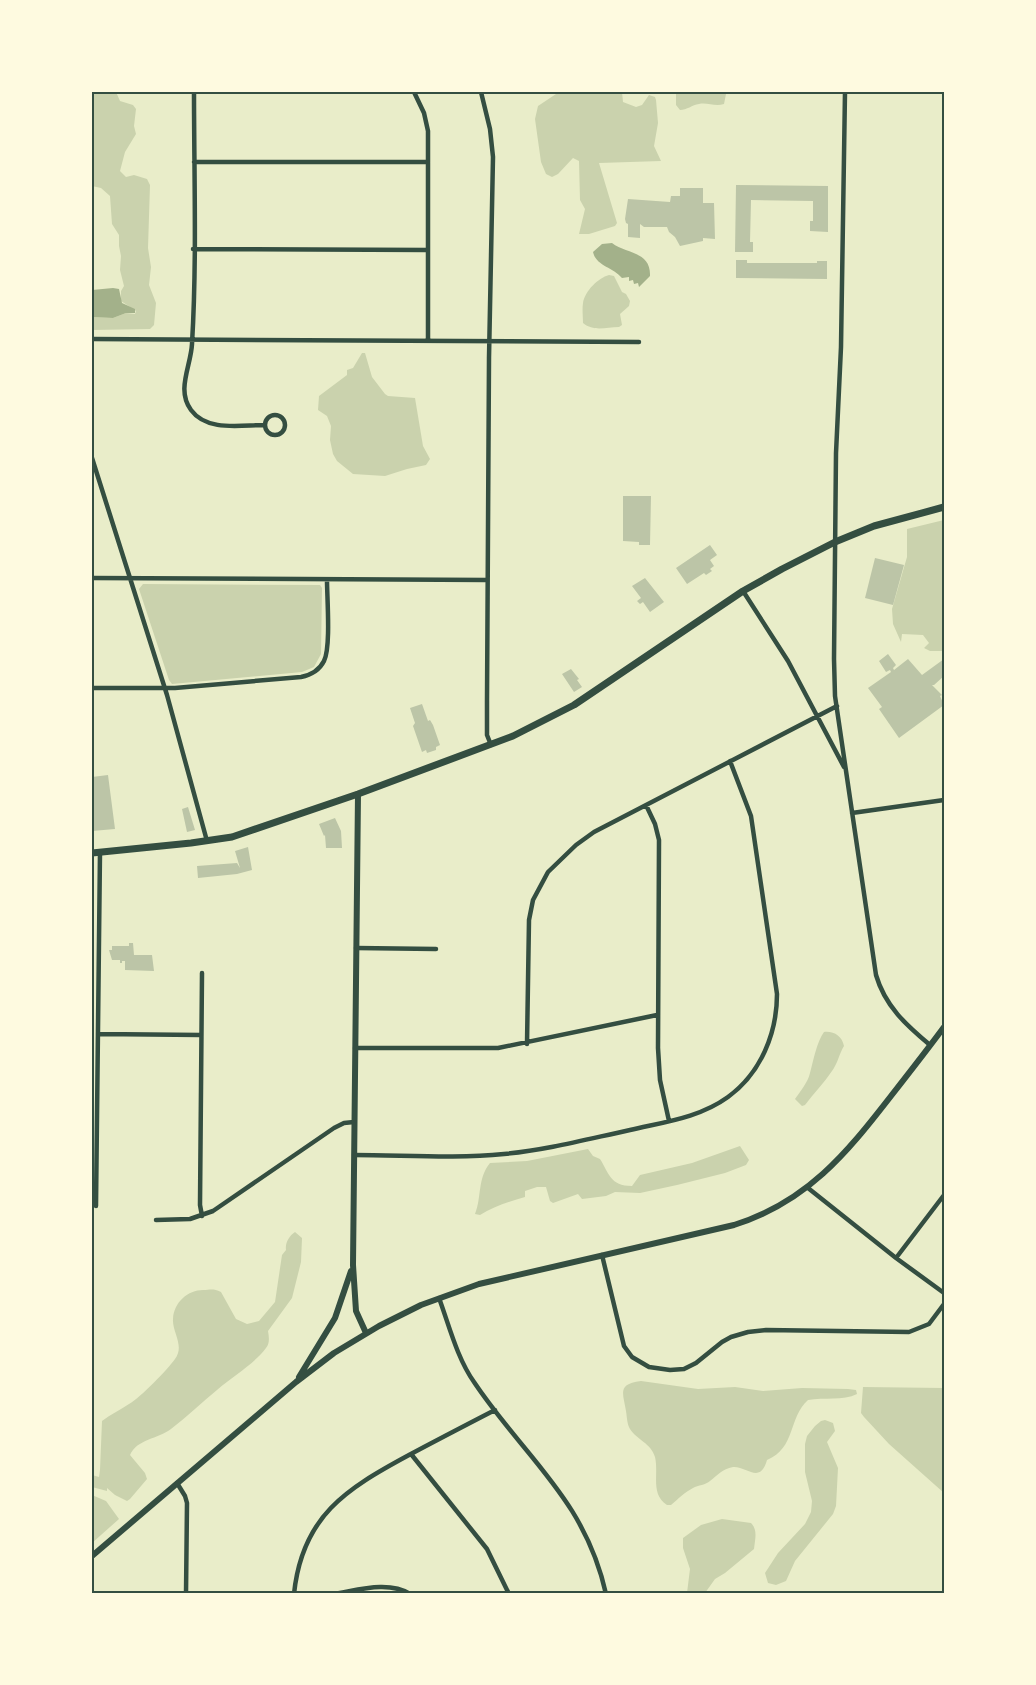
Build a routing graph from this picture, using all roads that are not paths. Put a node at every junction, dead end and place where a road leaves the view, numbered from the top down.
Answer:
1 (194, 92) edge
2 (414, 92) edge
3 (481, 92) edge
4 (845, 92) edge
5 (194, 162) junction
6 (428, 162) junction
7 (193, 249) junction
8 (428, 250) junction
9 (92, 339) edge
10 (192, 340) junction
11 (428, 340) junction
12 (490, 342) junction
13 (639, 342) dead end
14 (264, 425) junction
15 (92, 458) edge
16 (945, 507) edge
17 (835, 542) junction
18 (92, 578) edge
19 (130, 579) junction
20 (327, 580) junction
21 (487, 580) junction
22 (743, 591) junction
23 (92, 688) edge
24 (165, 689) junction
25 (837, 706) junction
26 (816, 716) junction
27 (491, 745) junction
28 (730, 761) junction
29 (846, 769) junction
30 (358, 794) junction
31 (945, 800) edge
32 (646, 805) junction
33 (852, 813) junction
34 (207, 841) junction
35 (96, 853) edge
36 (356, 948) junction
37 (436, 949) dead end
38 (202, 974) dead end
39 (657, 1015) junction
40 (945, 1027) edge
41 (98, 1034) junction
42 (201, 1035) junction
43 (527, 1044) junction
44 (930, 1046) junction
45 (355, 1048) junction
46 (669, 1121) junction
47 (354, 1122) junction
48 (354, 1155) junction
49 (808, 1188) junction
50 (945, 1195) edge
51 (96, 1206) dead end
52 (202, 1215) junction
53 (156, 1220) dead end
54 (602, 1255) junction
55 (896, 1258) junction
56 (353, 1265) junction
57 (945, 1293) edge
58 (438, 1298) junction
59 (945, 1304) edge
60 (366, 1334) junction
61 (296, 1382) junction
62 (495, 1410) junction
63 (411, 1454) junction
64 (177, 1482) junction
65 (92, 1556) edge
66 (186, 1593) edge
67 (294, 1593) edge
68 (332, 1593) edge
69 (410, 1593) edge
70 (509, 1593) edge
71 (606, 1593) edge

1 - 5 street
2 - 6 street
3 - 12 street
4 - 17 street
5 - 6 street
5 - 7 street
6 - 8 street
7 - 8 street
7 - 10 street
8 - 11 street
9 - 10 street
10 - 11 street
10 - 14 street
11 - 12 street
12 - 13 street
12 - 21 street
14 - 14 street
15 - 19 street
16 - 17 main road
17 - 22 main road
17 - 25 street
18 - 19 street
19 - 20 street
19 - 24 street
20 - 21 street
20 - 24 street
21 - 27 street
22 - 26 street
22 - 27 main road
23 - 24 street
24 - 34 street
25 - 26 street
25 - 29 street
26 - 28 street
26 - 29 street
27 - 30 main road
28 - 32 street
28 - 46 street
29 - 33 street
30 - 34 main road
30 - 36 street
31 - 33 street
32 - 39 street
32 - 43 street
33 - 44 street
34 - 35 main road
35 - 41 street
36 - 37 street
36 - 45 street
38 - 42 street
39 - 43 street
39 - 46 street
40 - 44 street
41 - 42 street
41 - 51 street
42 - 52 street
43 - 45 street
44 - 49 street
45 - 47 street
46 - 48 street
47 - 48 street
47 - 52 street
48 - 56 street
49 - 54 street
49 - 55 street
50 - 55 street
52 - 53 street
54 - 58 street
54 - 59 street
55 - 57 street
56 - 60 street
56 - 61 street
58 - 60 street
58 - 62 street
60 - 61 street
61 - 64 street
62 - 63 street
62 - 71 street
63 - 67 street
63 - 70 street
64 - 65 street
64 - 66 street
68 - 69 street

